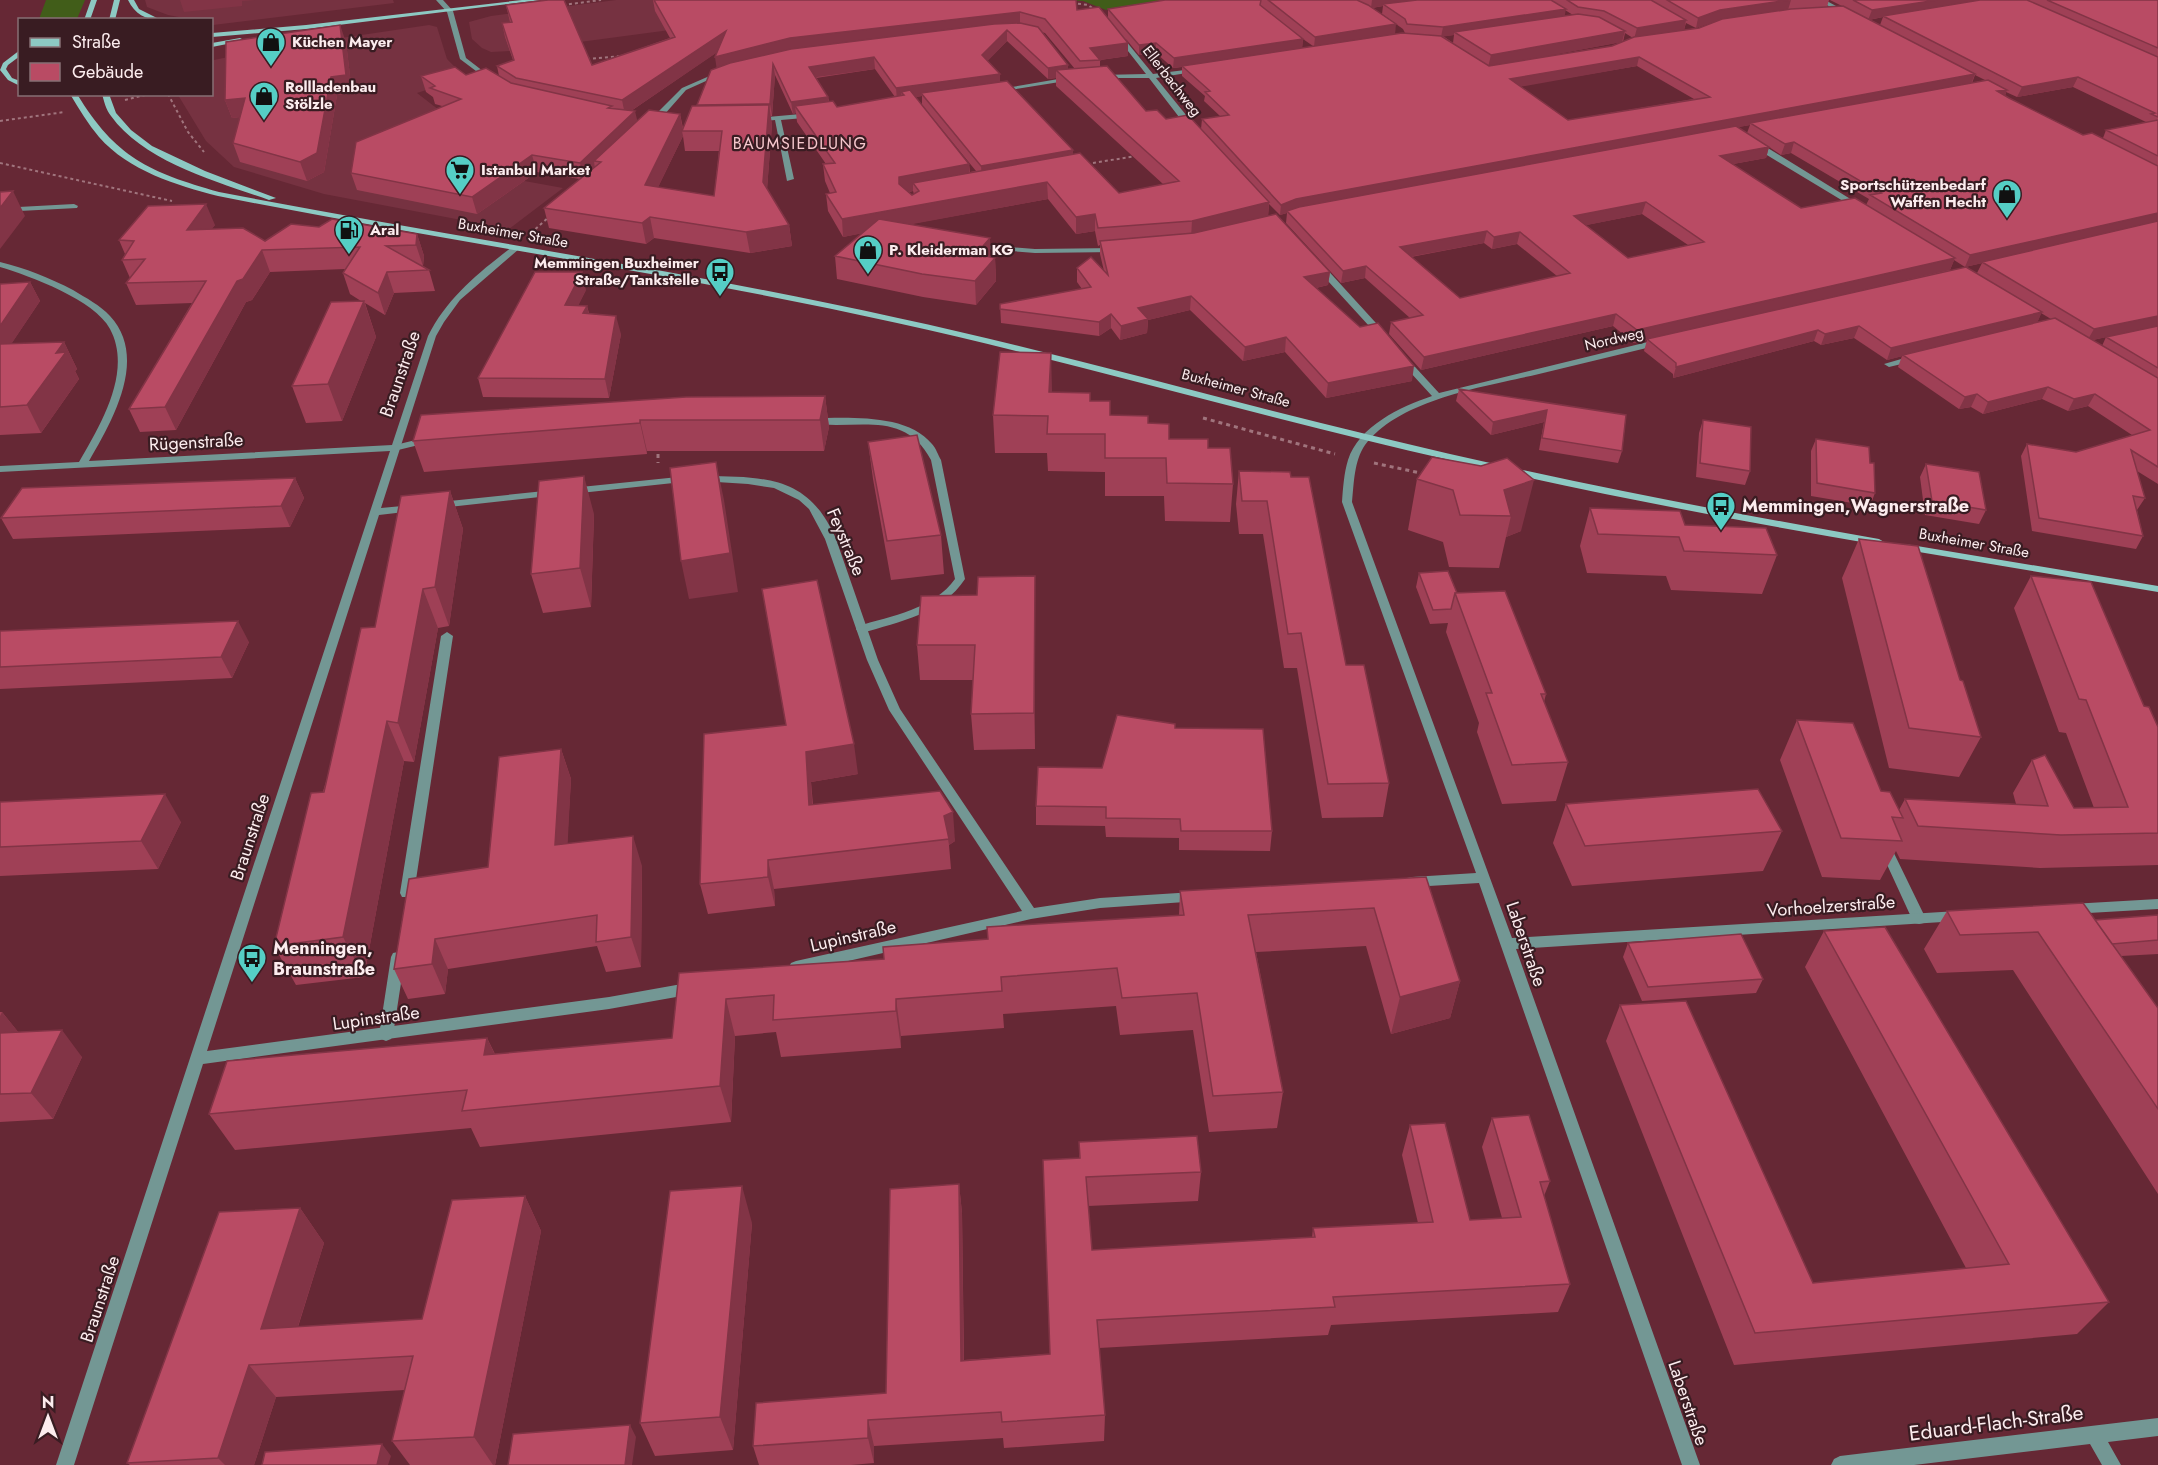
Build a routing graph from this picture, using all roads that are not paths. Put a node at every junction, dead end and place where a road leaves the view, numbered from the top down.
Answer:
1 (94, 0) edge
2 (117, 0) edge
3 (131, 0) edge
4 (440, 0) edge
5 (538, 0) edge
6 (1820, 0) edge
7 (450, 11) junction
8 (1842, 11) junction
9 (1830, 12) edge
10 (1850, 15) edge
11 (88, 18) edge
12 (112, 18) edge
13 (154, 18) edge
14 (1104, 19) edge
15 (306, 27) junction
16 (213, 29) edge
17 (213, 35) edge
18 (213, 45) edge
19 (18, 53) edge
20 (3, 64) edge
21 (1210, 68) edge
22 (729, 70) edge
23 (1071, 71) edge
24 (2, 75) edge
25 (1152, 76) junction
26 (1088, 78) edge
27 (18, 83) edge
28 (498, 84) edge
29 (984, 92) edge
30 (74, 96) edge
31 (106, 96) edge
32 (824, 114) edge
33 (778, 120) junction
34 (642, 121) edge
35 (745, 121) edge
36 (657, 122) junction
37 (644, 130) edge
38 (1744, 137) edge
39 (1202, 138) edge
40 (790, 179) dead end
41 (74, 206) dead end
42 (0, 210) edge
43 (308, 210) junction
44 (1872, 214) edge
45 (967, 245) edge
46 (515, 249) junction
47 (1127, 250) edge
48 (1316, 263) edge
49 (0, 264) edge
50 (1666, 340) edge
51 (1388, 342) edge
52 (1395, 350) edge
53 (1924, 356) edge
54 (1889, 364) dead end
55 (1438, 397) junction
56 (805, 421) edge
57 (1366, 437) junction
58 (442, 440) edge
59 (394, 448) junction
60 (83, 464) junction
61 (0, 469) edge
62 (376, 512) junction
63 (2158, 589) edge
64 (862, 628) junction
65 (447, 636) dead end
66 (1879, 835) edge
67 (1484, 878) junction
68 (1400, 883) edge
69 (1213, 896) edge
70 (2158, 904) edge
71 (405, 906) edge
72 (2062, 910) edge
73 (1031, 914) junction
74 (1966, 916) edge
75 (1919, 919) junction
76 (400, 941) edge
77 (1507, 944) junction
78 (778, 972) edge
79 (710, 985) edge
80 (386, 1035) junction
81 (196, 1059) junction
82 (2158, 1427) edge
83 (2094, 1434) junction
84 (65, 1465) edge
85 (1691, 1465) edge
86 (1840, 1465) edge
87 (2112, 1465) edge

1 - 11 main road
2 - 12 main road
3 - 13 main road
4 - 7 street
5 - 7 main road
6 - 8 street
7 - 15 main road
7 - 28 street
8 - 9 street
8 - 10 street
14 - 25 street, Ellerbachweg
15 - 16 main road
15 - 17 main road
15 - 18 main road
19 - 20 main road
20 - 24 main road
21 - 25 street
22 - 36 street
23 - 29 street
24 - 27 main road
25 - 26 street
25 - 39 street, Ellerbachweg
30 - 43 main road, Buxheimer Straße
31 - 43 main road, Buxheimer Straße
32 - 33 street
33 - 35 street
33 - 40 street
34 - 36 street
36 - 37 street
38 - 44 street
41 - 42 street
43 - 46 main road, Buxheimer Straße
45 - 47 street
46 - 57 main road, Buxheimer Straße
46 - 59 street, Braunstraße
48 - 51 street
49 - 60 street
50 - 55 street, Nordweg
52 - 55 street
53 - 54 street
55 - 57 street, Nordweg
56 - 64 street
57 - 63 main road, Buxheimer Straße
57 - 67 street, Laberstraße
58 - 59 street, Rügenstraße
59 - 60 street, Rügenstraße
59 - 62 street, Braunstraße
60 - 61 street, Rügenstraße
62 - 64 street, Feystraße
62 - 81 street, Braunstraße
64 - 73 street, Feystraße
65 - 71 street
66 - 75 street
67 - 68 street
67 - 77 street, Laberstraße
69 - 73 street, Lupinstraße
70 - 72 street
73 - 78 street, Lupinstraße
74 - 75 street, Vorhoelzerstraße
75 - 77 street, Vorhoelzerstraße
76 - 80 street
77 - 85 street, Laberstraße
79 - 80 street, Lupinstraße
80 - 81 street, Lupinstraße
81 - 84 street, Braunstraße
82 - 83 street, Eduard-Flach-Straße
83 - 86 street, Eduard-Flach-Straße
83 - 87 street

